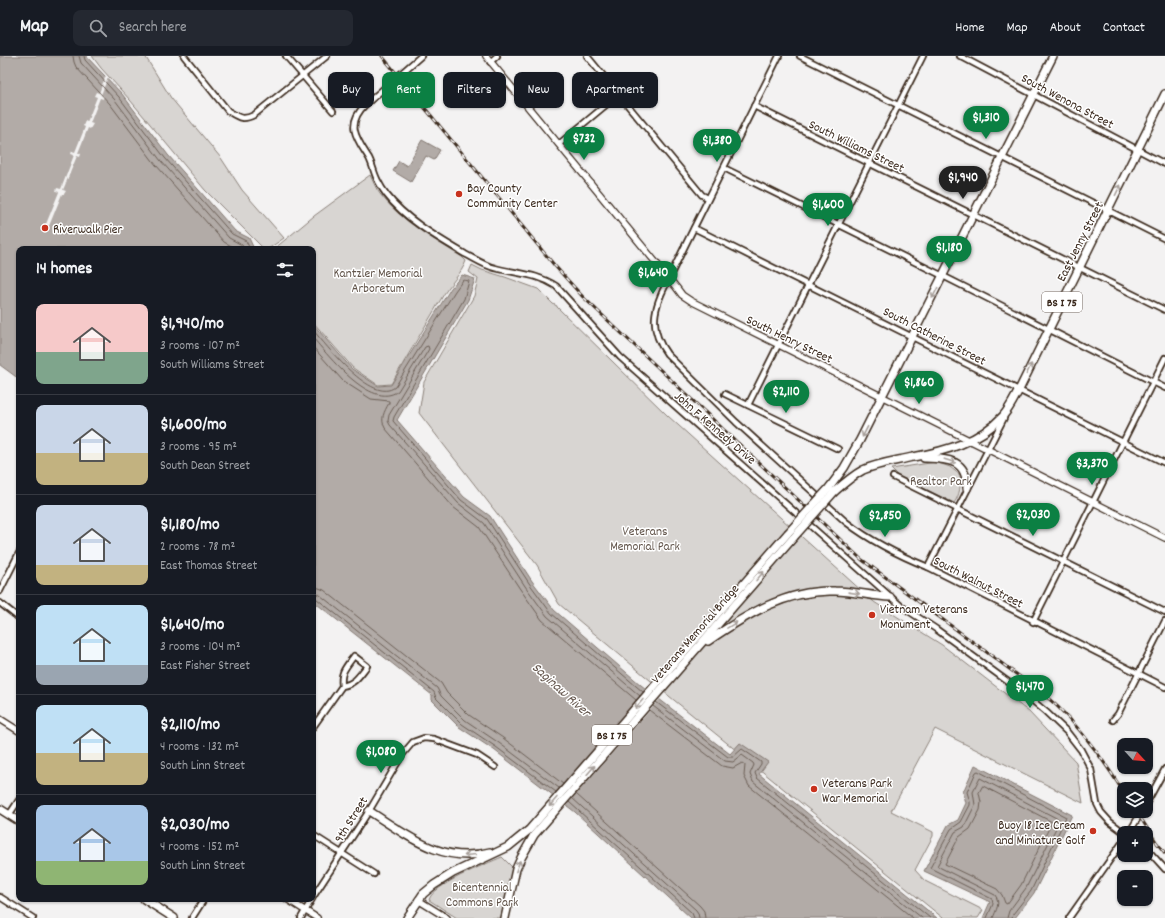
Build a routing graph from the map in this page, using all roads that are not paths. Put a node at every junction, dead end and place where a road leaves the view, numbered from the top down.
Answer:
1 (184, 56) edge
2 (286, 56) edge
3 (327, 56) edge
4 (421, 56) edge
5 (486, 56) edge
6 (497, 56) edge
7 (587, 56) edge
8 (779, 56) edge
9 (800, 56) edge
10 (923, 56) edge
11 (960, 56) edge
12 (1053, 56) edge
13 (490, 62) junction
14 (600, 72) edge
15 (303, 76) junction
16 (1165, 94) edge
17 (1033, 95) junction
18 (898, 105) junction
19 (754, 106) junction
20 (602, 108) edge
21 (629, 108) edge
22 (333, 111) dead end
23 (559, 144) junction
24 (1138, 150) junction
25 (1003, 158) junction
26 (869, 163) junction
27 (1165, 164) edge
28 (724, 168) junction
29 (708, 198) junction
30 (1108, 210) junction
31 (974, 215) junction
32 (838, 225) junction
33 (694, 228) junction
34 (1165, 239) edge
35 (1079, 267) junction
36 (943, 276) junction
37 (669, 278) junction
38 (808, 285) junction
39 (1165, 310) edge
40 (1049, 330) junction
41 (913, 336) junction
42 (778, 344) junction
43 (1165, 358) edge
44 (1153, 382) junction
45 (1165, 388) edge
46 (1019, 390) junction
47 (726, 394) dead end
48 (882, 397) junction
49 (748, 404) junction
50 (1009, 408) junction
51 (970, 441) junction
52 (1123, 442) junction
53 (838, 449) dead end
54 (988, 450) junction
55 (914, 457) junction
56 (1165, 463) edge
57 (893, 477) dead end
58 (967, 488) junction
59 (832, 490) junction
60 (1093, 502) junction
61 (958, 508) junction
62 (791, 535) junction
63 (1165, 538) edge
64 (16, 559) edge
65 (1063, 561) junction
66 (928, 567) junction
67 (0, 591) edge
68 (890, 597) junction
69 (0, 603) edge
70 (1165, 612) edge
71 (16, 616) edge
72 (1165, 621) edge
73 (1033, 622) junction
74 (699, 647) junction
75 (685, 656) junction
76 (1138, 674) junction
77 (342, 686) junction
78 (1165, 687) edge
79 (0, 719) edge
80 (1113, 720) dead end
81 (316, 723) edge
82 (16, 728) edge
83 (495, 767) dead end
84 (1165, 769) edge
85 (1153, 791) edge
86 (16, 805) edge
87 (0, 809) edge
88 (369, 811) junction
89 (10, 815) junction
90 (544, 818) junction
91 (16, 819) edge
92 (1117, 827) edge
93 (316, 836) edge
94 (508, 847) junction
95 (1117, 850) edge
96 (342, 853) junction
97 (1153, 856) edge
98 (1165, 869) edge
99 (374, 874) dead end
100 (316, 892) edge
101 (0, 897) edge
102 (420, 897) junction
103 (149, 902) edge
104 (202, 902) edge
105 (292, 902) edge
106 (310, 902) edge
107 (305, 910) junction
108 (33, 918) edge
109 (174, 918) edge
110 (192, 918) edge
111 (301, 918) edge
112 (317, 918) edge
113 (406, 918) edge
114 (447, 918) edge
115 (506, 918) edge
116 (1069, 918) edge

1 - 15 street
2 - 15 street
3 - 15 street
4 - 68 street, John F Kennedy Drive
5 - 13 street, South Henry Street
6 - 13 street
7 - 14 street
8 - 19 street
9 - 18 street
10 - 18 street
11 - 17 street, South Wenona Street
12 - 17 main road, BS I 75
13 - 23 street, South Henry Street
15 - 22 street
16 - 24 main road, BS I 75
17 - 24 street, South Wenona Street
17 - 25 main road, BS I 75
18 - 25 street
18 - 26 street
19 - 26 street, South Williams Street
19 - 28 street
20 - 23 street
21 - 29 street
23 - 37 street, South Henry Street
24 - 27 street, South Wenona Street
30 -> 24 main road, East Jenny Street / BS I 75
25 - 30 street
25 - 31 main road, BS I 75
26 - 31 street, South Williams Street
26 - 32 street
28 - 29 street
28 - 32 street
29 - 33 street
30 - 34 street
30 - 35 main road, East Jenny Street / BS I 75
31 - 35 street, South Williams Street
31 - 36 main road, BS I 75
32 - 36 street
32 - 38 street
33 - 37 street
33 - 38 street, South Catherine Street
35 - 39 street, South Williams Street
35 - 40 main road, East Jenny Street / BS I 75
36 - 40 street
36 -> 41 main road, BS I 75
37 - 42 street, South Henry Street
37 - 66 street, South Walnut Street
38 - 41 street, South Catherine Street
38 - 42 street
40 - 44 street
46 -> 40 main road, East Jenny Street / BS I 75
41 - 46 street, South Catherine Street
41 - 48 main road, BS I 75
42 - 48 street, South Henry Street
42 - 49 street
43 - 44 street
44 - 45 street
44 - 52 street
46 - 50 main road, East Jenny Street / BS I 75
46 - 52 street, South Catherine Street
47 - 49 street
48 - 51 street, South Henry Street
48 -> 59 main road, BS I 75
49 - 53 street
50 - 51 main road, East Jenny Street / BS I 75
50 - 54 street, East Jenny Street
51 - 54 street, South Henry Street
51 - 55 main road, Veterans Memorial Bridge / BS I 75
52 - 56 street, South Catherine Street
52 - 60 street
54 - 58 street, East Jenny Street
54 - 60 street, South Henry Street
55 -> 58 main road
55 - 59 main road, Veterans Memorial Bridge / BS I 75
57 - 61 street
58 - 61 street, East Jenny Street
59 - 62 main road, Veterans Memorial Bridge / BS I 75, bridge
60 - 63 street, South Henry Street
60 - 65 street
61 - 65 street
61 - 66 street, East Jenny Street
74 -> 62 main road, Veterans Memorial Bridge / BS I 75
62 - 75 main road, Veterans Memorial Bridge / BS I 75
64 - 67 street
65 - 70 street
65 - 73 street
66 - 73 street, South Walnut Street
74 -> 68 main road
68 - 92 street, John F Kennedy Drive
69 - 71 street
72 - 76 street
73 - 76 street, South Walnut Street
74 - 75 main road, Veterans Memorial Bridge / BS I 75
75 - 90 main road, Veterans Memorial Bridge / BS I 75
76 - 78 street, South Walnut Street
76 - 80 street
77 - 77 street
77 - 81 street
79 - 82 street
83 - 88 street, 9th Street
84 - 85 street
86 - 89 street
87 - 89 main road
94 -> 88 main road
88 - 96 street, 9th Street
89 - 91 main road
90 - 94 main road, Veterans Memorial Bridge / BS I 75
115 -> 90 main road, Veterans Memorial Bridge / BS I 75
93 - 96 street
94 - 102 main road, Veterans Memorial Bridge / BS I 75
95 - 116 street
96 - 99 street
96 - 100 street, 9th Street
97 - 98 street
101 - 108 street
102 - 113 main road, BS I 75
102 - 114 street
103 - 109 main road
104 - 110 street
105 - 107 street
106 - 107 street, 9th Street
107 - 111 street, 9th Street
107 - 112 street

